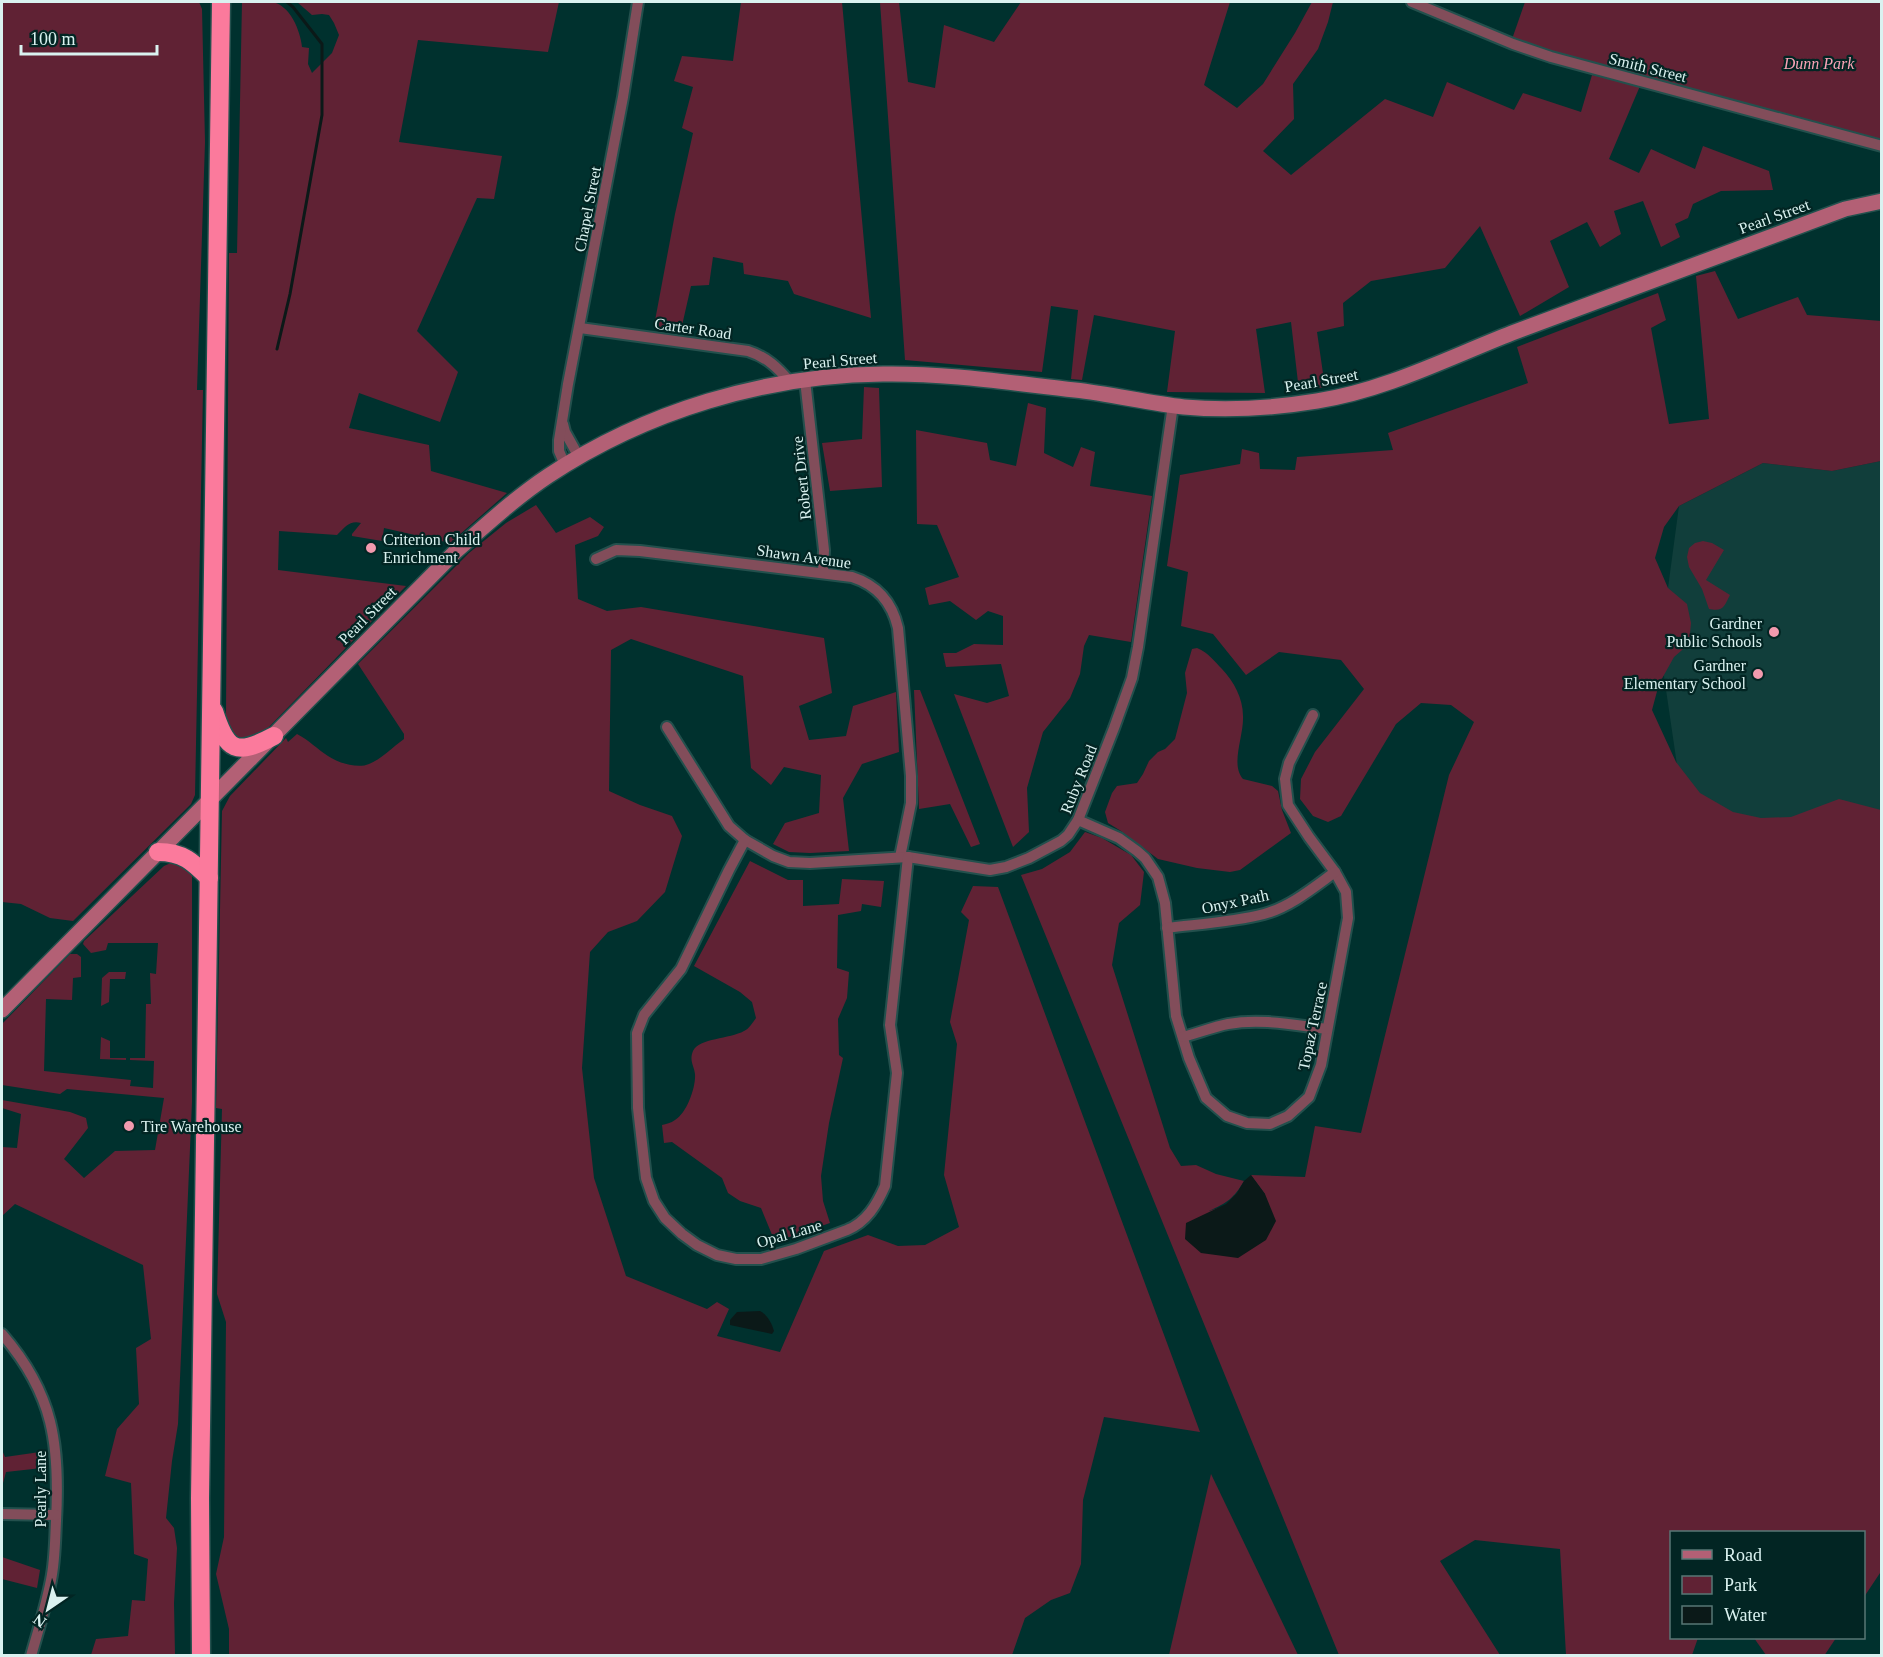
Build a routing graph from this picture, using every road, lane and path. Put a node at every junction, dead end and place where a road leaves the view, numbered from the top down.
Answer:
1 (221, 2) edge
2 (638, 2) edge
3 (1412, 2) edge
4 (1881, 146) edge
5 (1881, 201) edge
6 (580, 328) junction
7 (798, 381) junction
8 (1173, 405) junction
9 (563, 421) junction
10 (579, 457) junction
11 (565, 465) junction
12 (596, 559) dead end
13 (823, 572) junction
14 (211, 700) junction
15 (1312, 716) dead end
16 (667, 727) dead end
17 (274, 735) junction
18 (210, 801) junction
19 (1078, 820) junction
20 (745, 840) junction
21 (158, 852) junction
22 (904, 857) junction
23 (1335, 872) junction
24 (209, 879) junction
25 (1167, 928) junction
26 (2, 1010) edge
27 (1327, 1029) junction
28 (1183, 1038) junction
29 (2, 1334) edge
30 (2, 1514) edge
31 (56, 1515) junction
32 (31, 1656) edge
33 (201, 1656) edge

1 - 14 highway
2 - 6 street, Chapel Street
3 - 4 street, Smith Street
5 - 8 main road, Pearl Street
6 - 7 street, Carter Road
6 - 9 street, Chapel Street
7 - 8 main road, Pearl Street
7 - 10 main road, Pearl Street
7 - 13 street, Robert Drive
8 - 19 street, Ruby Road
9 - 10 street
9 - 11 street, Chapel Street
10 - 11 main road, Pearl Street
11 - 17 main road, Pearl Street
12 - 13 street, Shawn Avenue
13 - 22 street, Shawn Avenue
14 - 17 highway
14 - 18 highway
15 - 23 street, Topaz Terrace
16 - 20 street, Ruby Road
17 - 18 main road, Pearl Street
18 - 21 main road, Pearl Street
18 - 24 highway
19 - 22 street, Ruby Road
19 - 25 street, Topaz Terrace
20 - 22 street, Ruby Road
20 - 22 street, Opal Lane
21 - 24 highway
21 - 26 main road, Pearl Street
23 - 25 street, Onyx Path
23 - 27 street, Topaz Terrace
24 - 33 highway
25 - 28 street, Topaz Terrace
27 - 28 street
27 - 28 street, Topaz Terrace
29 - 31 street, Pearly Lane
30 - 31 street
31 - 32 street, Pearly Lane

